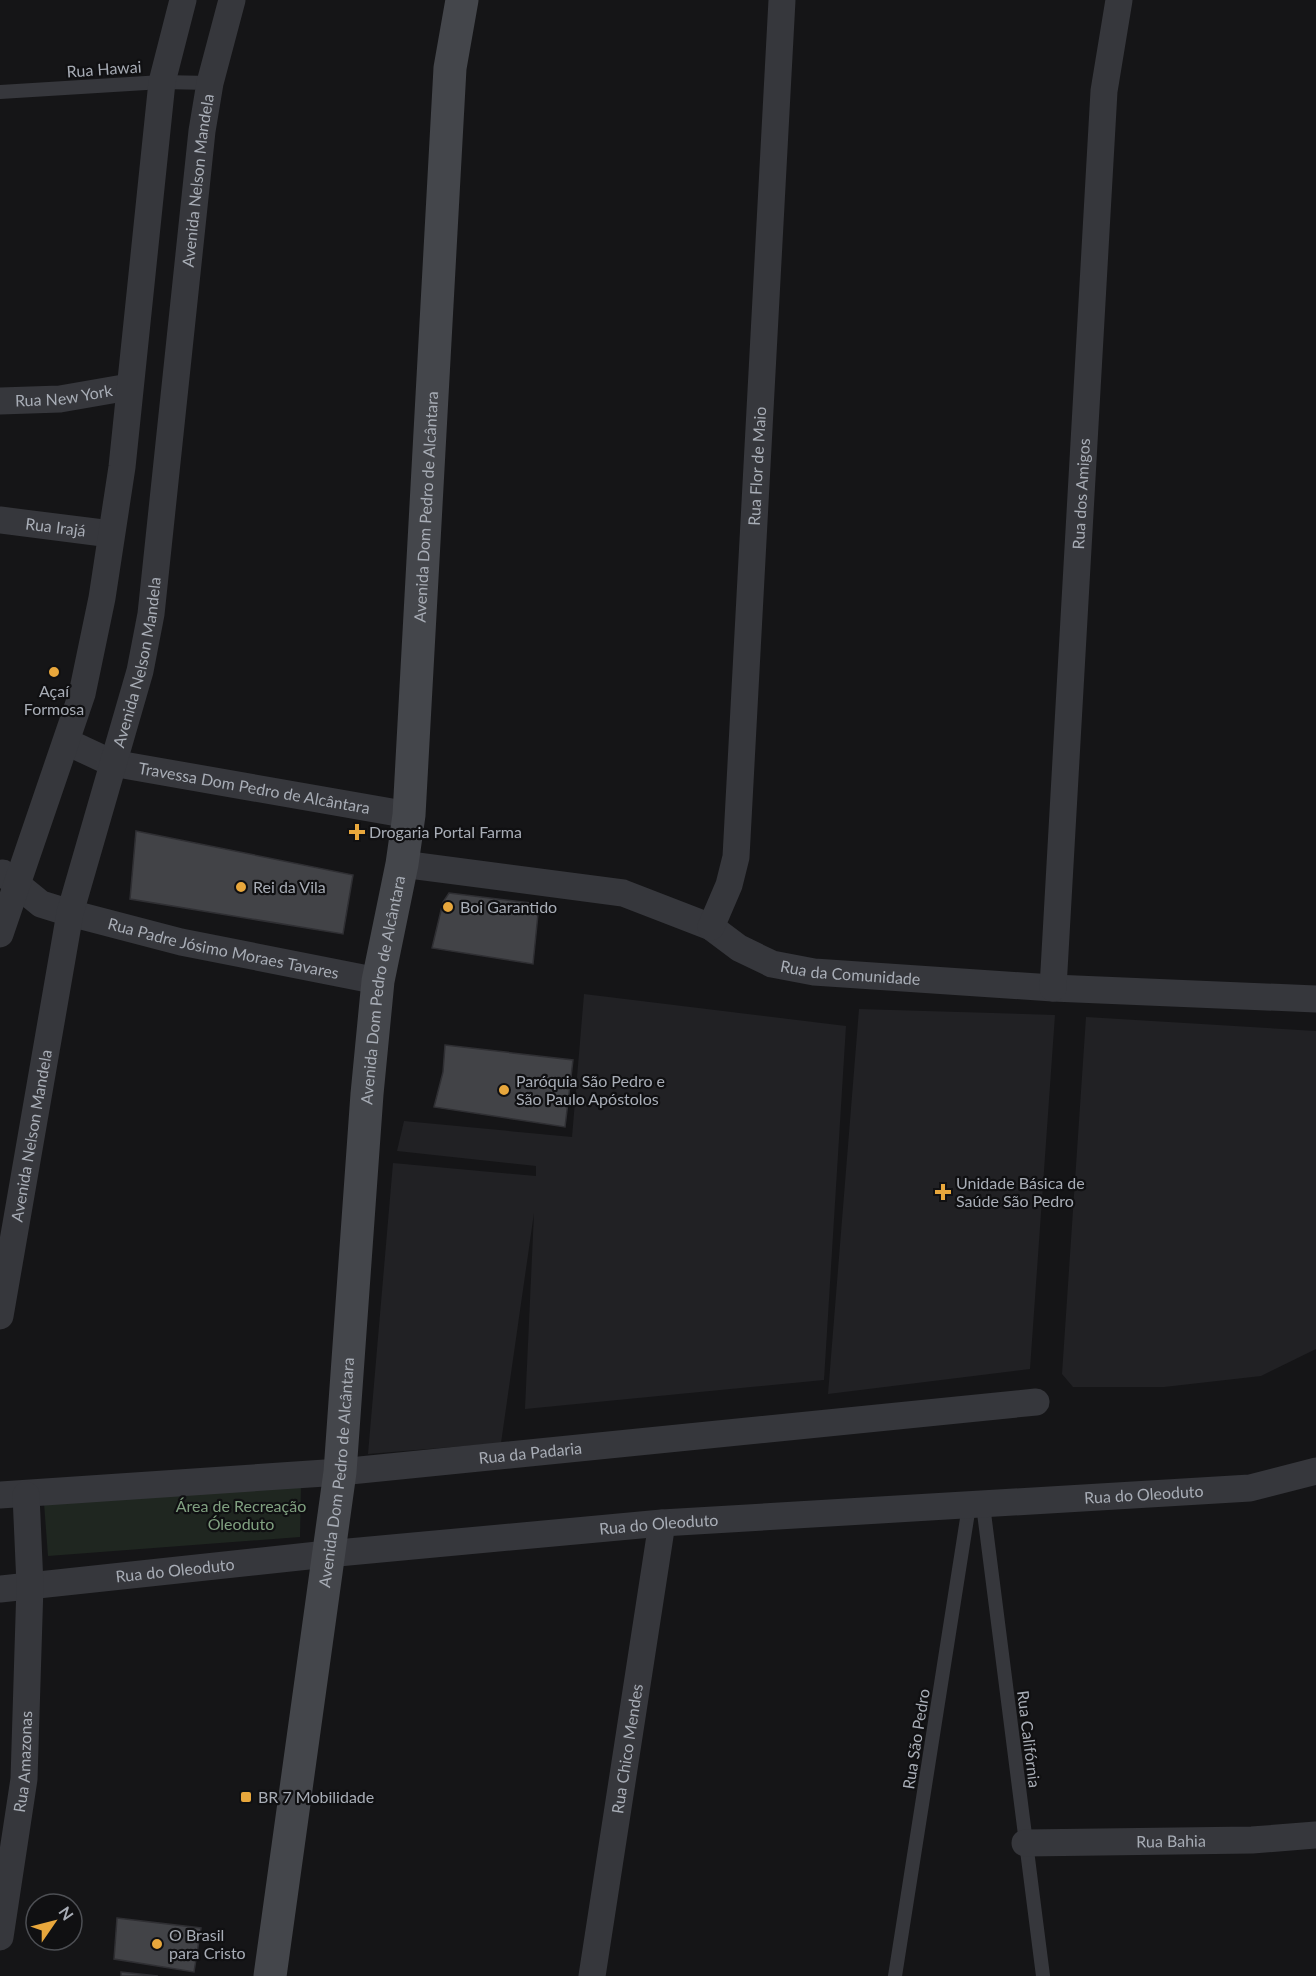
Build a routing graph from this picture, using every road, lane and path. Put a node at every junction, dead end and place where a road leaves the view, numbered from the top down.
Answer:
1 (183, 0) edge
2 (232, 0) edge
3 (462, 0) edge
4 (782, 0) edge
5 (1119, 0) edge
6 (162, 82) junction
7 (210, 83) junction
8 (0, 92) edge
9 (129, 387) junction
10 (0, 401) edge
11 (0, 520) edge
12 (111, 534) junction
13 (67, 742) junction
14 (112, 763) junction
15 (409, 815) junction
16 (402, 864) junction
17 (7, 878) edge
18 (70, 913) junction
19 (711, 927) junction
20 (0, 934) edge
21 (378, 981) junction
22 (1053, 988) junction
23 (1316, 999) edge
24 (0, 1316) edge
25 (1036, 1402) dead end
26 (1316, 1471) edge
27 (340, 1472) junction
28 (13, 1495) edge
29 (976, 1506) junction
30 (662, 1523) junction
31 (327, 1554) junction
32 (30, 1585) junction
33 (0, 1588) edge
34 (1316, 1835) edge
35 (1025, 1843) junction
36 (0, 1937) edge
37 (270, 1976) edge
38 (592, 1976) edge
39 (895, 1976) edge
40 (1043, 1976) edge

1 - 6 street
2 - 7 street, Avenida Nelson Mandela
3 - 15 street, Avenida Dom Pedro de Alcântara
4 - 19 street, Rua Flor de Maio
5 - 22 street, Rua dos Amigos
6 - 7 lane, Rua Hawai
6 - 8 lane, Rua Hawai
6 - 9 street
7 - 14 street, Avenida Nelson Mandela
9 - 10 street, Rua New York
9 - 12 street
11 - 12 street, Rua Irajá
12 - 13 street
13 - 14 street, Travessa Dom Pedro de Alcântara
13 - 17 street
14 - 15 street, Travessa Dom Pedro de Alcântara
14 - 18 street, Avenida Nelson Mandela
15 - 16 street, Avenida Dom Pedro de Alcântara
16 - 19 street, Rua da Comunidade
16 - 21 street, Avenida Dom Pedro de Alcântara
17 - 18 street, Rua Padre Jósimo Moraes Tavares
17 - 20 street
18 - 21 street, Rua Padre Jósimo Moraes Tavares
18 - 24 street, Avenida Nelson Mandela
19 - 22 street, Rua da Comunidade
21 - 27 street, Avenida Dom Pedro de Alcântara
22 - 23 street, Rua da Comunidade
25 - 27 street, Rua da Padaria
26 - 29 street, Rua do Oleoduto
27 - 28 street, Rua da Padaria
27 - 31 street, Avenida Dom Pedro de Alcântara
28 - 32 street, Rua Amazonas
29 - 30 street, Rua do Oleoduto
29 - 35 lane, Rua Califórnia
29 - 39 lane, Rua São Pedro
30 - 31 street, Rua do Oleoduto
30 - 38 street, Rua Chico Mendes
31 - 32 street, Rua do Oleoduto
31 - 37 street, Avenida Dom Pedro de Alcântara
32 - 33 street, Rua do Oleoduto
32 - 36 street, Rua Amazonas
34 - 35 street, Rua Bahia
35 - 40 lane, Rua Califórnia

